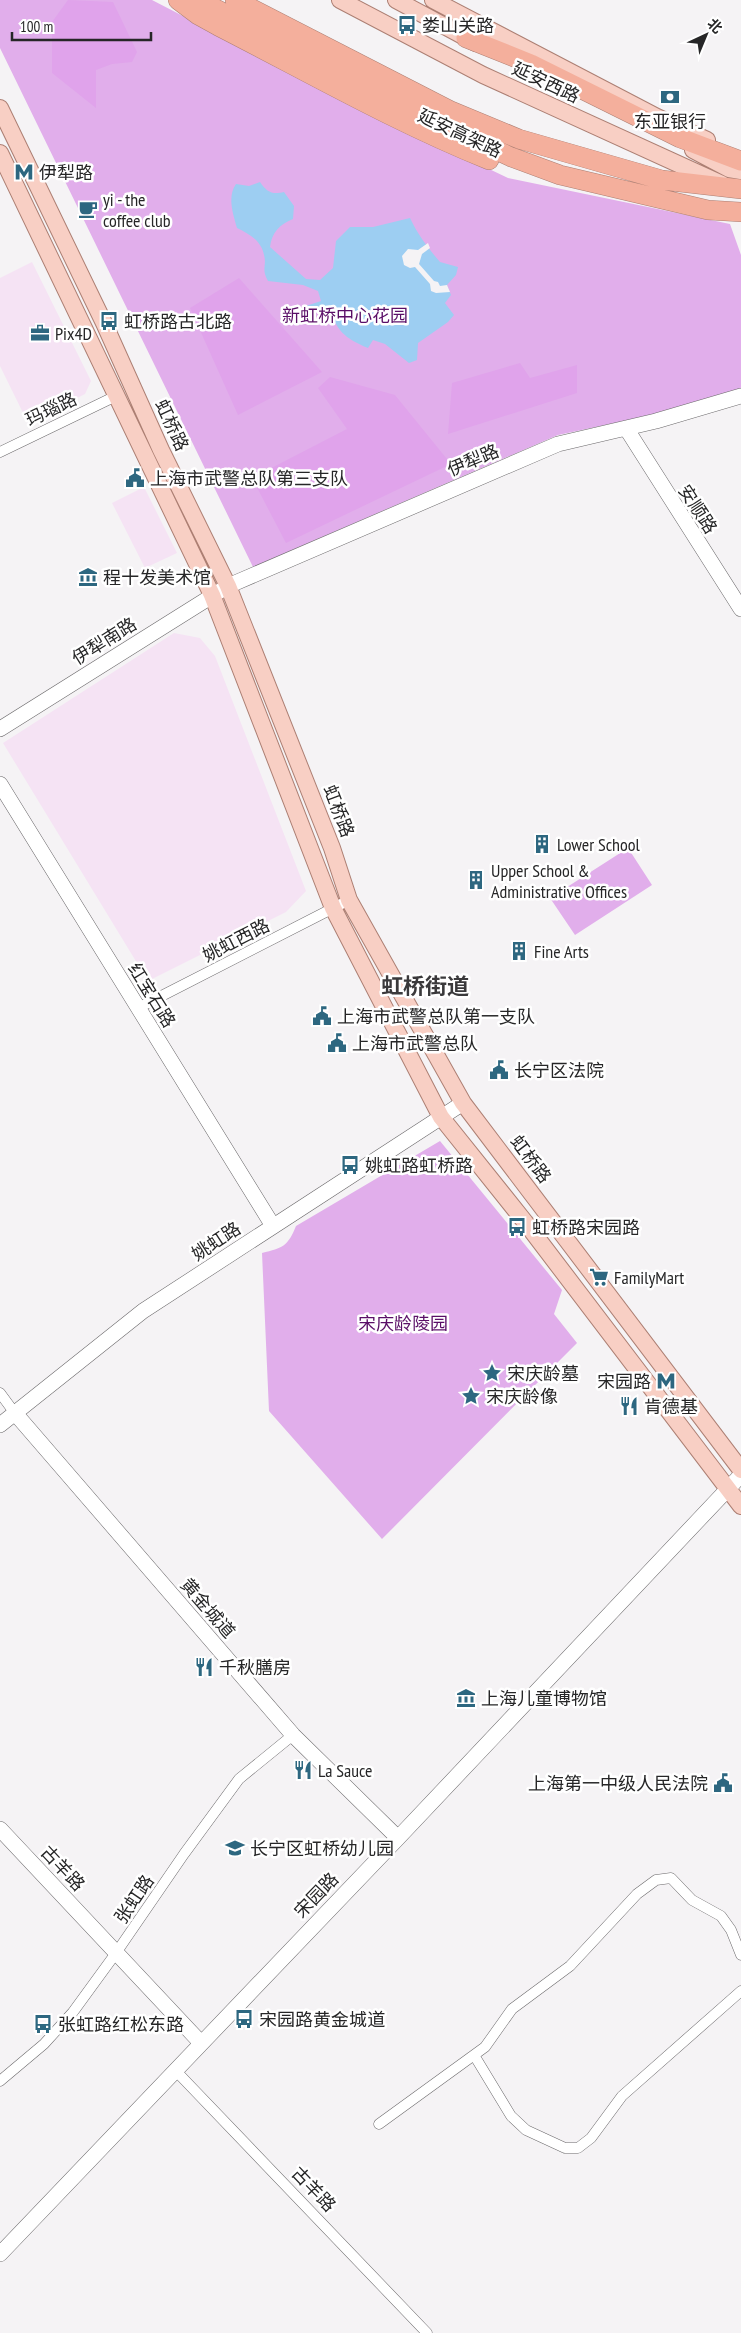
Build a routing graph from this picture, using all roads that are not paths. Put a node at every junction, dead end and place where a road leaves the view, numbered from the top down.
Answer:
1 (178, 0) edge
2 (199, 0) edge
3 (235, 0) edge
4 (396, 0) edge
5 (433, 0) edge
6 (349, 2) edge
7 (466, 38) junction
8 (0, 108) edge
9 (0, 153) edge
10 (741, 154) edge
11 (741, 161) edge
12 (741, 171) edge
13 (560, 175) junction
14 (741, 189) edge
15 (741, 212) edge
16 (116, 396) junction
17 (741, 396) edge
18 (626, 428) junction
19 (0, 452) edge
20 (228, 586) junction
21 (212, 595) junction
22 (741, 609) edge
23 (0, 729) edge
24 (0, 784) edge
25 (349, 900) junction
26 (333, 908) junction
27 (138, 1008) junction
28 (463, 1103) junction
29 (441, 1117) junction
30 (272, 1226) junction
31 (0, 1393) edge
32 (14, 1412) junction
33 (0, 1425) edge
34 (741, 1470) edge
35 (741, 1475) edge
36 (727, 1490) junction
37 (741, 1506) edge
38 (293, 1735) junction
39 (0, 1828) edge
40 (398, 1838) junction
41 (116, 1953) junction
42 (741, 1955) edge
43 (741, 1991) edge
44 (201, 2043) junction
45 (474, 2055) junction
46 (175, 2070) junction
47 (0, 2081) edge
48 (380, 2124) dead end
49 (0, 2254) edge
50 (427, 2333) edge

1 - 13 highway
2 - 13 highway, 延安高架路
3 - 14 highway, 延安高架路
4 - 7 main road, 延安西路
5 - 10 main road, 延安西路
6 - 14 main road, 延安西路
7 - 11 highway
7 - 12 main road, 延安西路
8 - 20 main road, 虹桥路
9 - 16 main road
13 - 15 highway, 延安高架路
16 - 19 street, 玛瑙路
16 - 21 main road
17 - 18 street, 伊犁路
18 - 20 street, 伊犁路
18 - 22 street, 安顺路
20 - 21 street, 伊犁南路
20 - 25 main road, 虹桥路
21 - 23 street, 伊犁南路
21 - 26 main road
24 - 27 street, 红宝石路
25 - 26 street, 姚虹西路
25 - 28 main road, 虹桥路
26 - 27 street, 姚虹西路
26 - 29 main road
27 - 30 street, 红宝石路
28 - 29 street, 姚虹路
28 - 34 main road, 虹桥路
29 - 30 street, 姚虹路
29 - 36 main road
30 - 32 street, 姚虹路
31 - 32 street, 黄金城道
32 - 33 street, 姚虹路
32 - 38 street, 黄金城道
35 - 36 street, 宋园路
36 - 37 main road
36 - 40 street, 宋园路
38 - 40 street, 黄金城道
38 - 41 street, 张虹路
39 - 41 street, 古羊路
40 - 44 street, 宋园路
41 - 44 street, 古羊路
41 - 47 street, 张虹路
42 - 45 street
43 - 45 street
44 - 46 street, 宋园路
45 - 48 street
46 - 49 street, 宋园路
46 - 50 street, 古羊路

